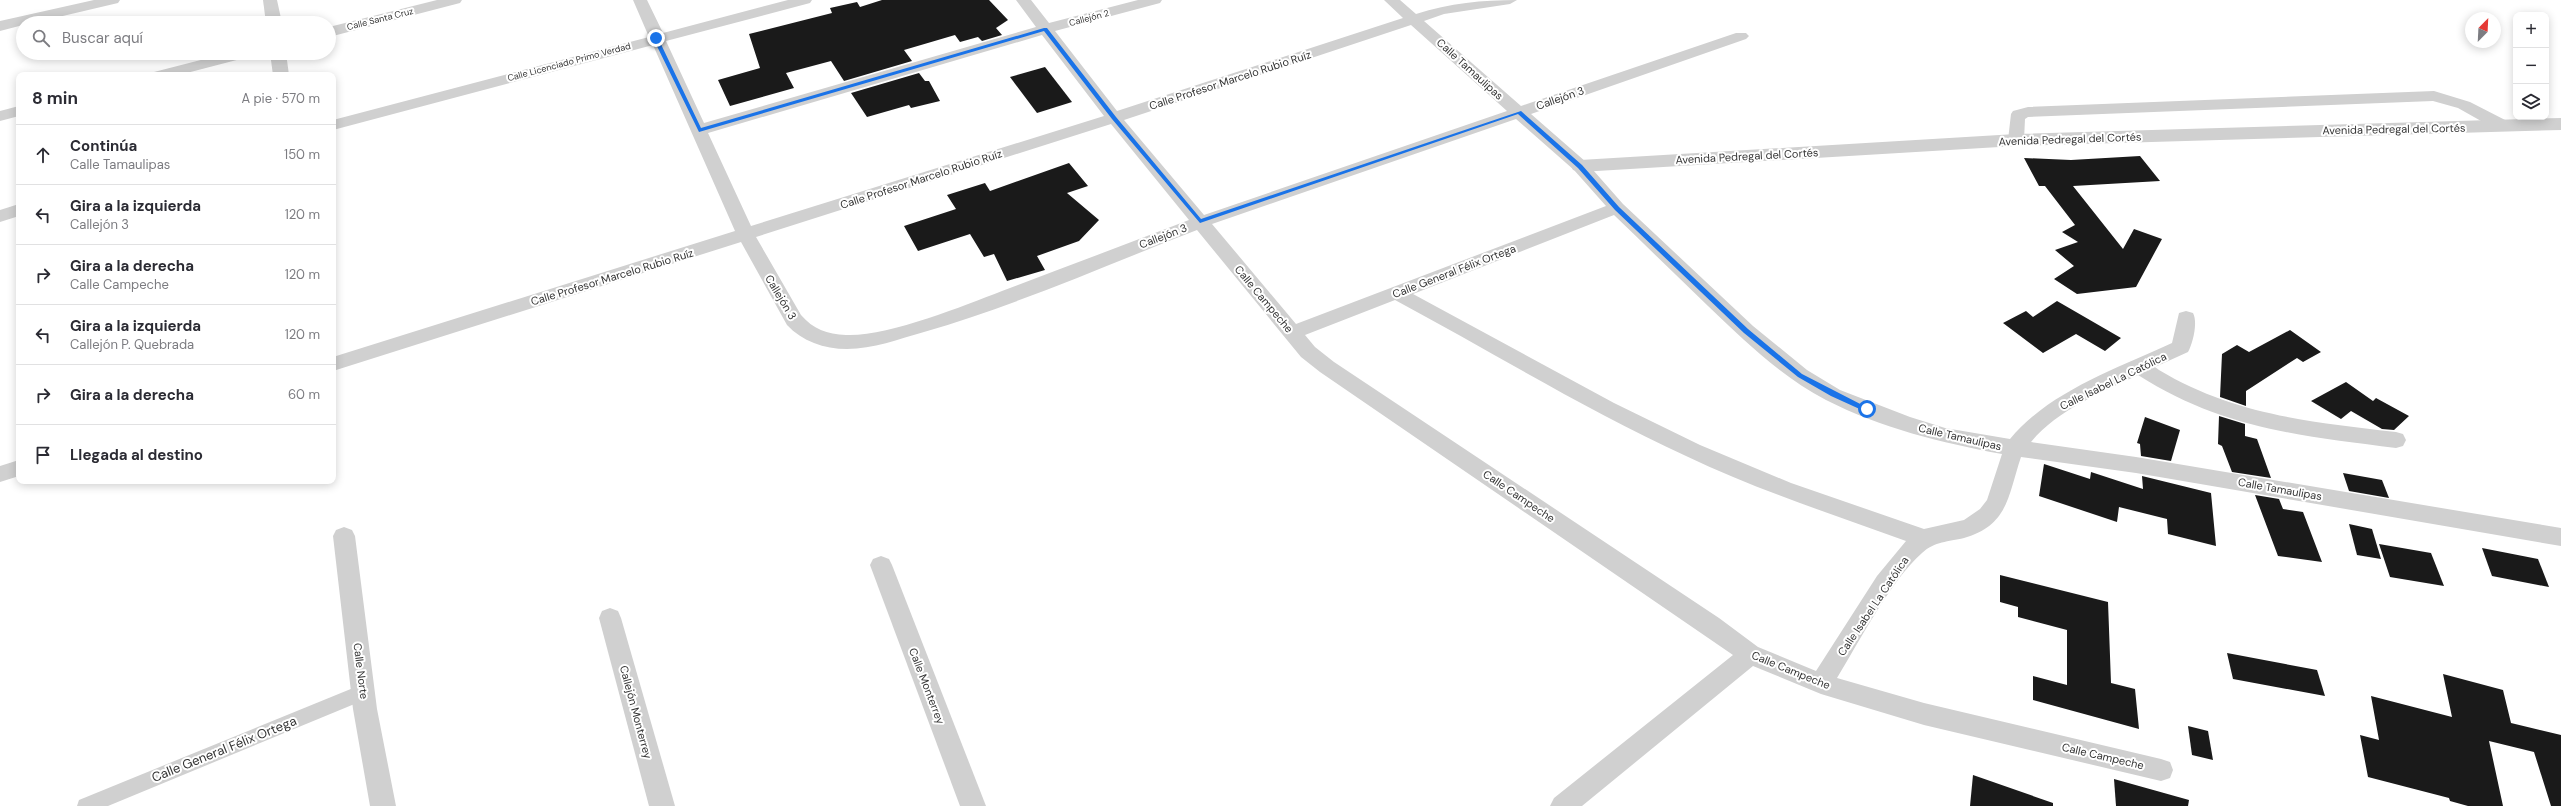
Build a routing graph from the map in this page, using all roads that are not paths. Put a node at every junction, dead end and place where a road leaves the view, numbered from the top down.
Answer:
1 (113, 0) edge
2 (270, 0) edge
3 (455, 0) edge
4 (640, 0) edge
5 (804, 0) edge
6 (1023, 0) edge
7 (1155, 0) edge
8 (1391, 0) edge
9 (1510, 0) edge
10 (43, 16) edge
11 (273, 16) edge
12 (1414, 20) junction
13 (16, 22) edge
14 (0, 26) edge
15 (1045, 29) junction
16 (336, 30) edge
17 (1741, 36) dead end
18 (656, 38) junction
19 (219, 60) edge
20 (279, 60) edge
21 (172, 72) edge
22 (281, 72) edge
23 (16, 112) edge
24 (1519, 112) junction
25 (0, 116) edge
26 (1114, 118) junction
27 (336, 124) edge
28 (2561, 124) edge
29 (2503, 126) junction
30 (699, 130) junction
31 (2016, 140) junction
32 (1580, 166) junction
33 (1617, 208) junction
34 (16, 211) edge
35 (0, 216) edge
36 (1200, 222) junction
37 (746, 235) junction
38 (1396, 293) junction
39 (2186, 318) dead end
40 (1292, 333) junction
41 (336, 363) edge
42 (2140, 367) junction
43 (2396, 440) dead end
44 (2014, 448) junction
45 (16, 469) edge
46 (0, 474) edge
47 (344, 536) dead end
48 (2561, 537) edge
49 (1924, 538) junction
50 (881, 565) dead end
51 (610, 618) dead end
52 (1750, 654) junction
53 (1821, 684) junction
54 (363, 692) junction
55 (2161, 770) dead end
56 (86, 806) edge
57 (383, 806) edge
58 (662, 806) edge
59 (973, 806) edge
60 (1563, 806) edge

1 - 10 street
2 - 11 street
3 - 16 street, Calle Santa Cruz
4 - 18 street, Callejón 3
5 - 18 street, Calle Licenciado Primo Verdad
6 - 15 street, Calle Campeche
7 - 15 street, Callejón 2
8 - 12 street, Calle Tamaulipas
9 - 12 street, Calle Profesor Marcelo Rubio Ruíz
12 - 24 street, Calle Tamaulipas
12 - 26 street, Calle Profesor Marcelo Rubio Ruíz
13 - 14 street
15 - 26 street, Calle Campeche
15 - 30 street, Callejón 2
17 - 24 street, Callejón 3
18 - 27 street, Calle Licenciado Primo Verdad
18 - 30 street, Callejón 3
19 - 21 street
20 - 22 street
23 - 25 street
24 - 32 street, Calle Tamaulipas
24 - 36 street, Callejón 3
26 - 36 street, Calle Campeche
26 - 37 street, Calle Profesor Marcelo Rubio Ruíz
28 - 29 street, Avenida Pedregal del Cortés
29 - 31 street, Avenida Pedregal del Cortés
29 - 31 street
30 - 37 street, Callejón 3
31 - 32 street, Avenida Pedregal del Cortés
32 - 33 street, Calle Tamaulipas
33 - 38 street, Calle General Félix Ortega
33 - 44 street, Calle Tamaulipas
34 - 35 street
36 - 37 street, Callejón 3
36 - 40 street, Calle Campeche
37 - 41 street, Calle Profesor Marcelo Rubio Ruíz
38 - 40 street, Calle General Félix Ortega
38 - 49 street
39 - 42 street, Calle Isabel La Católica
40 - 52 street, Calle Campeche
42 - 43 street
42 - 44 street, Calle Isabel La Católica
44 - 48 street, Calle Tamaulipas
44 - 49 street, Calle Isabel La Católica
45 - 46 street
47 - 54 street, Calle Norte
49 - 53 street, Calle Isabel La Católica
50 - 59 street, Calle Monterrey
51 - 58 street, Callejón Monterrey
52 - 53 street, Calle Campeche
52 - 60 street
53 - 55 street, Calle Campeche
54 - 56 street, Calle General Félix Ortega
54 - 57 street, Calle Norte

